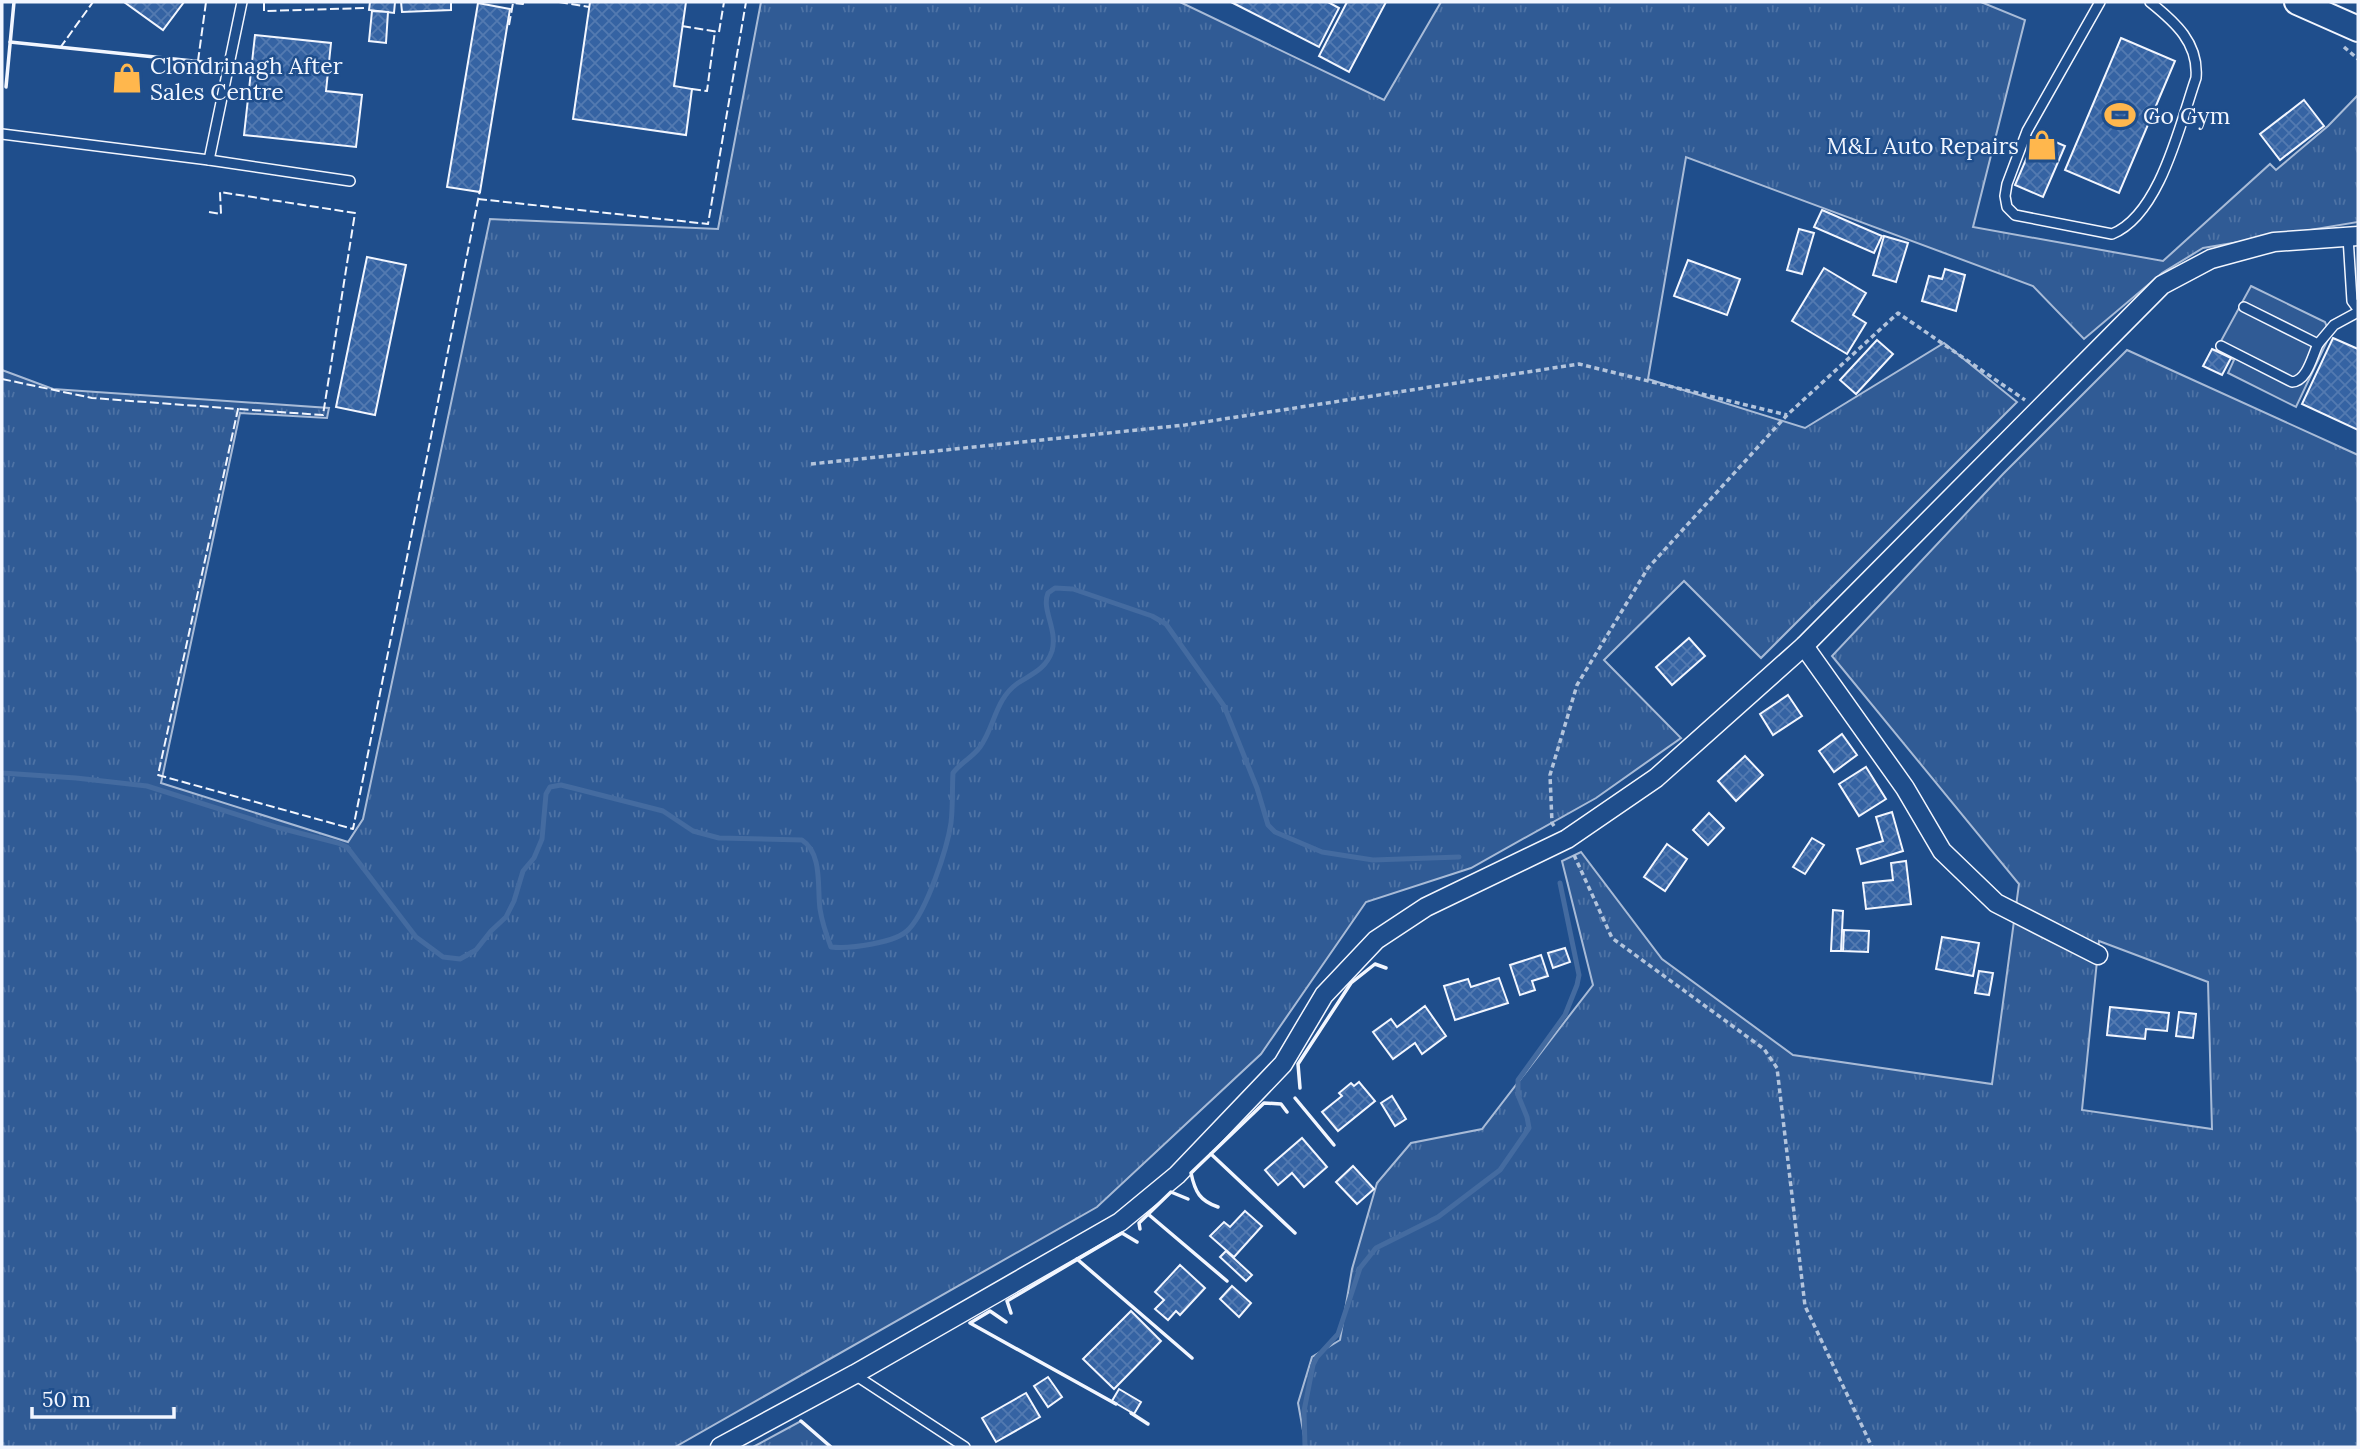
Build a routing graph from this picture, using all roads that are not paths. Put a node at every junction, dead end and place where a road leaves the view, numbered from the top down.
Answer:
1 (242, 2) edge
2 (2100, 2) edge
3 (2150, 2) edge
4 (2297, 2) edge
5 (2358, 29) edge
6 (2, 134) edge
7 (209, 160) junction
8 (350, 181) dead end
9 (2353, 237) edge
10 (2244, 306) dead end
11 (2358, 310) edge
12 (2318, 344) junction
13 (2221, 346) dead end
14 (1804, 646) junction
15 (2098, 955) dead end
16 (855, 1374) junction
17 (720, 1447) edge
18 (965, 1447) edge

1 - 7 lane
2 - 3 lane
4 - 5 main road
6 - 7 lane
7 - 8 lane
9 - 11 lane
9 - 14 street
10 - 12 lane
11 - 12 lane
12 - 13 lane
14 - 15 street
14 - 16 street
16 - 17 street
16 - 18 lane

